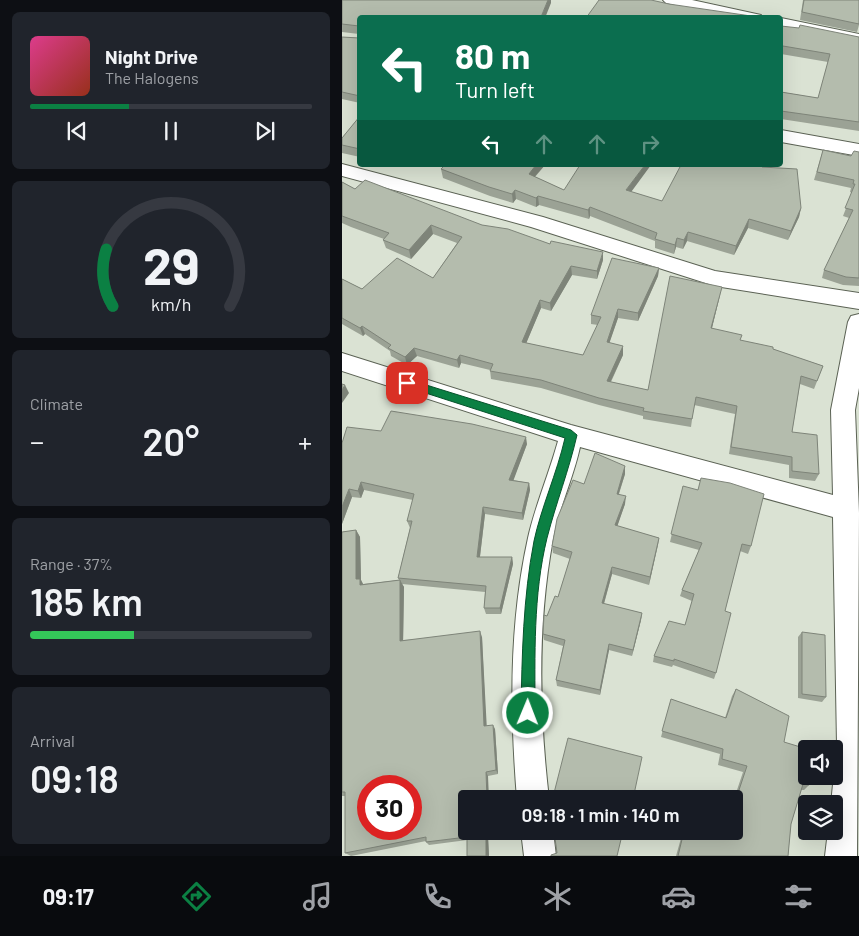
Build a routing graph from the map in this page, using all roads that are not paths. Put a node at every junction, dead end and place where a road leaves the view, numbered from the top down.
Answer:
1 (671, 0) edge
2 (708, 4) edge
3 (745, 15) edge
4 (783, 23) edge
5 (858, 39) edge
6 (783, 136) edge
7 (858, 150) edge
8 (342, 170) edge
9 (858, 301) edge
10 (858, 322) edge
11 (342, 362) edge
12 (571, 435) junction
13 (845, 509) junction
14 (532, 790) edge
15 (538, 840) edge
16 (540, 856) edge
17 (841, 856) edge

1 - 2 street
2 - 3 street
4 - 5 street
6 - 7 street
8 - 9 street
10 - 13 street
11 - 12 street
12 - 13 street
12 - 14 street
13 - 17 street
15 - 16 street

